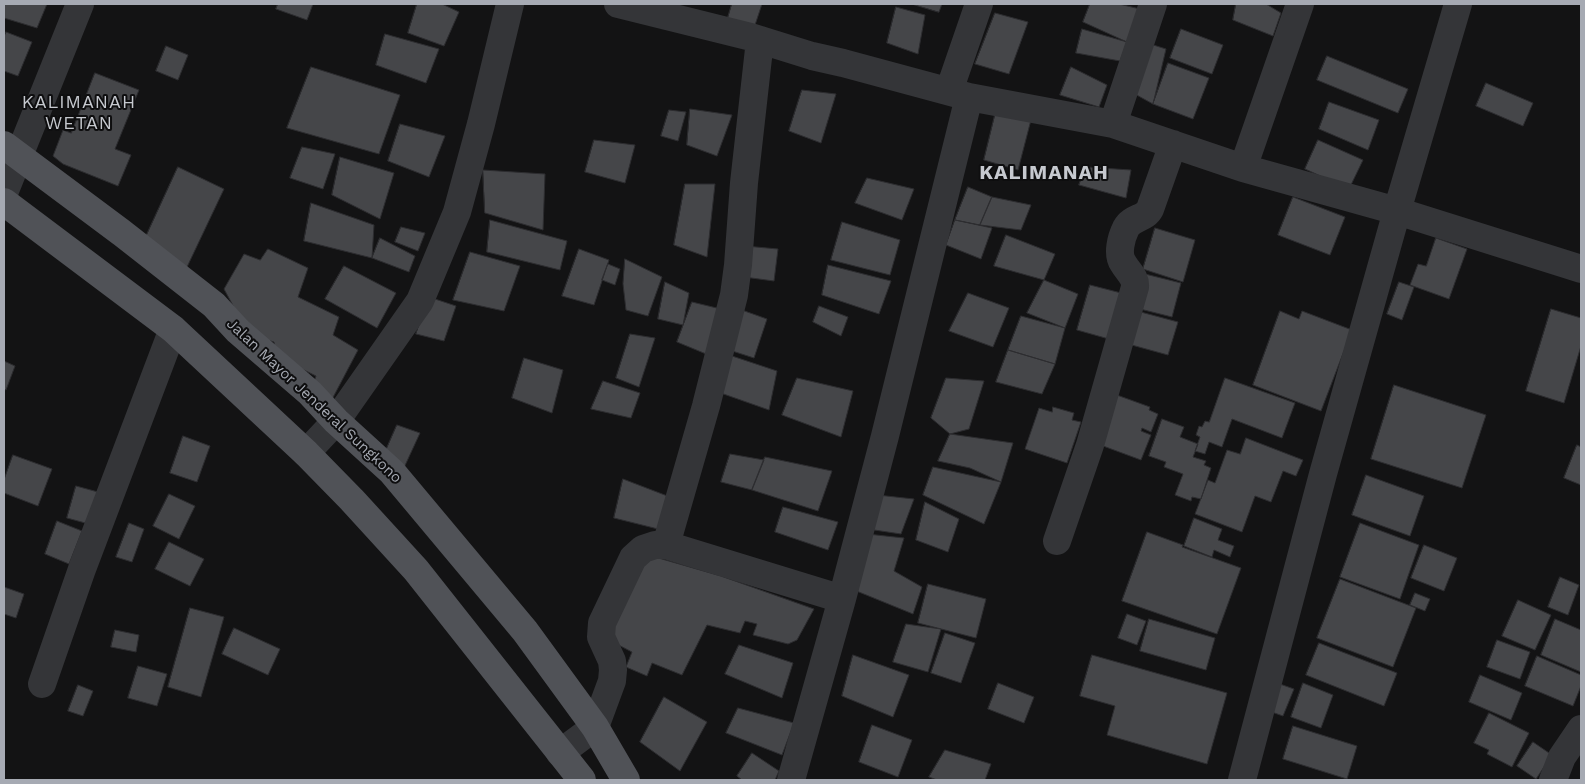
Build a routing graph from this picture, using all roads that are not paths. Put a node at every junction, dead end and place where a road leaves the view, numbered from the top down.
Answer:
1 (80, 4) edge
2 (510, 4) edge
3 (979, 4) edge
4 (1153, 4) edge
5 (1300, 4) edge
6 (1458, 4) edge
7 (629, 5) edge
8 (760, 40) junction
9 (959, 94) junction
10 (1113, 124) junction
11 (1174, 144) junction
12 (12, 151) edge
13 (1242, 168) junction
14 (4, 193) edge
15 (4, 202) edge
16 (1397, 211) junction
17 (1570, 265) edge
18 (173, 328) junction
19 (336, 421) junction
20 (306, 453) junction
21 (1057, 542) dead end
22 (666, 544) junction
23 (842, 599) junction
24 (42, 684) dead end
25 (595, 727) junction
26 (1581, 729) edge
27 (560, 753) junction
28 (582, 780) edge
29 (626, 780) edge
30 (791, 780) edge
31 (1242, 780) edge
32 (1553, 780) edge

1 - 12 street
2 - 19 street
3 - 9 street
4 - 10 street
5 - 13 street
6 - 16 street
7 - 8 street
8 - 9 street
8 - 22 street
9 - 10 street
9 - 23 street
10 - 11 street
11 - 13 street
11 - 21 street
12 - 14 street
12 - 19 main road, Jalan Mayor Jenderal Sungkono
13 - 16 street
15 - 18 main road
16 - 17 street
16 - 31 street
18 - 20 main road
18 - 24 street
19 - 20 street
19 - 25 main road, Jalan Mayor Jenderal Sungkono
20 - 27 main road
22 - 23 street
22 - 25 street
23 - 30 street
25 - 27 street
25 - 29 main road, Jalan Mayor Jenderal Sungkono
26 - 32 street
27 - 28 main road

